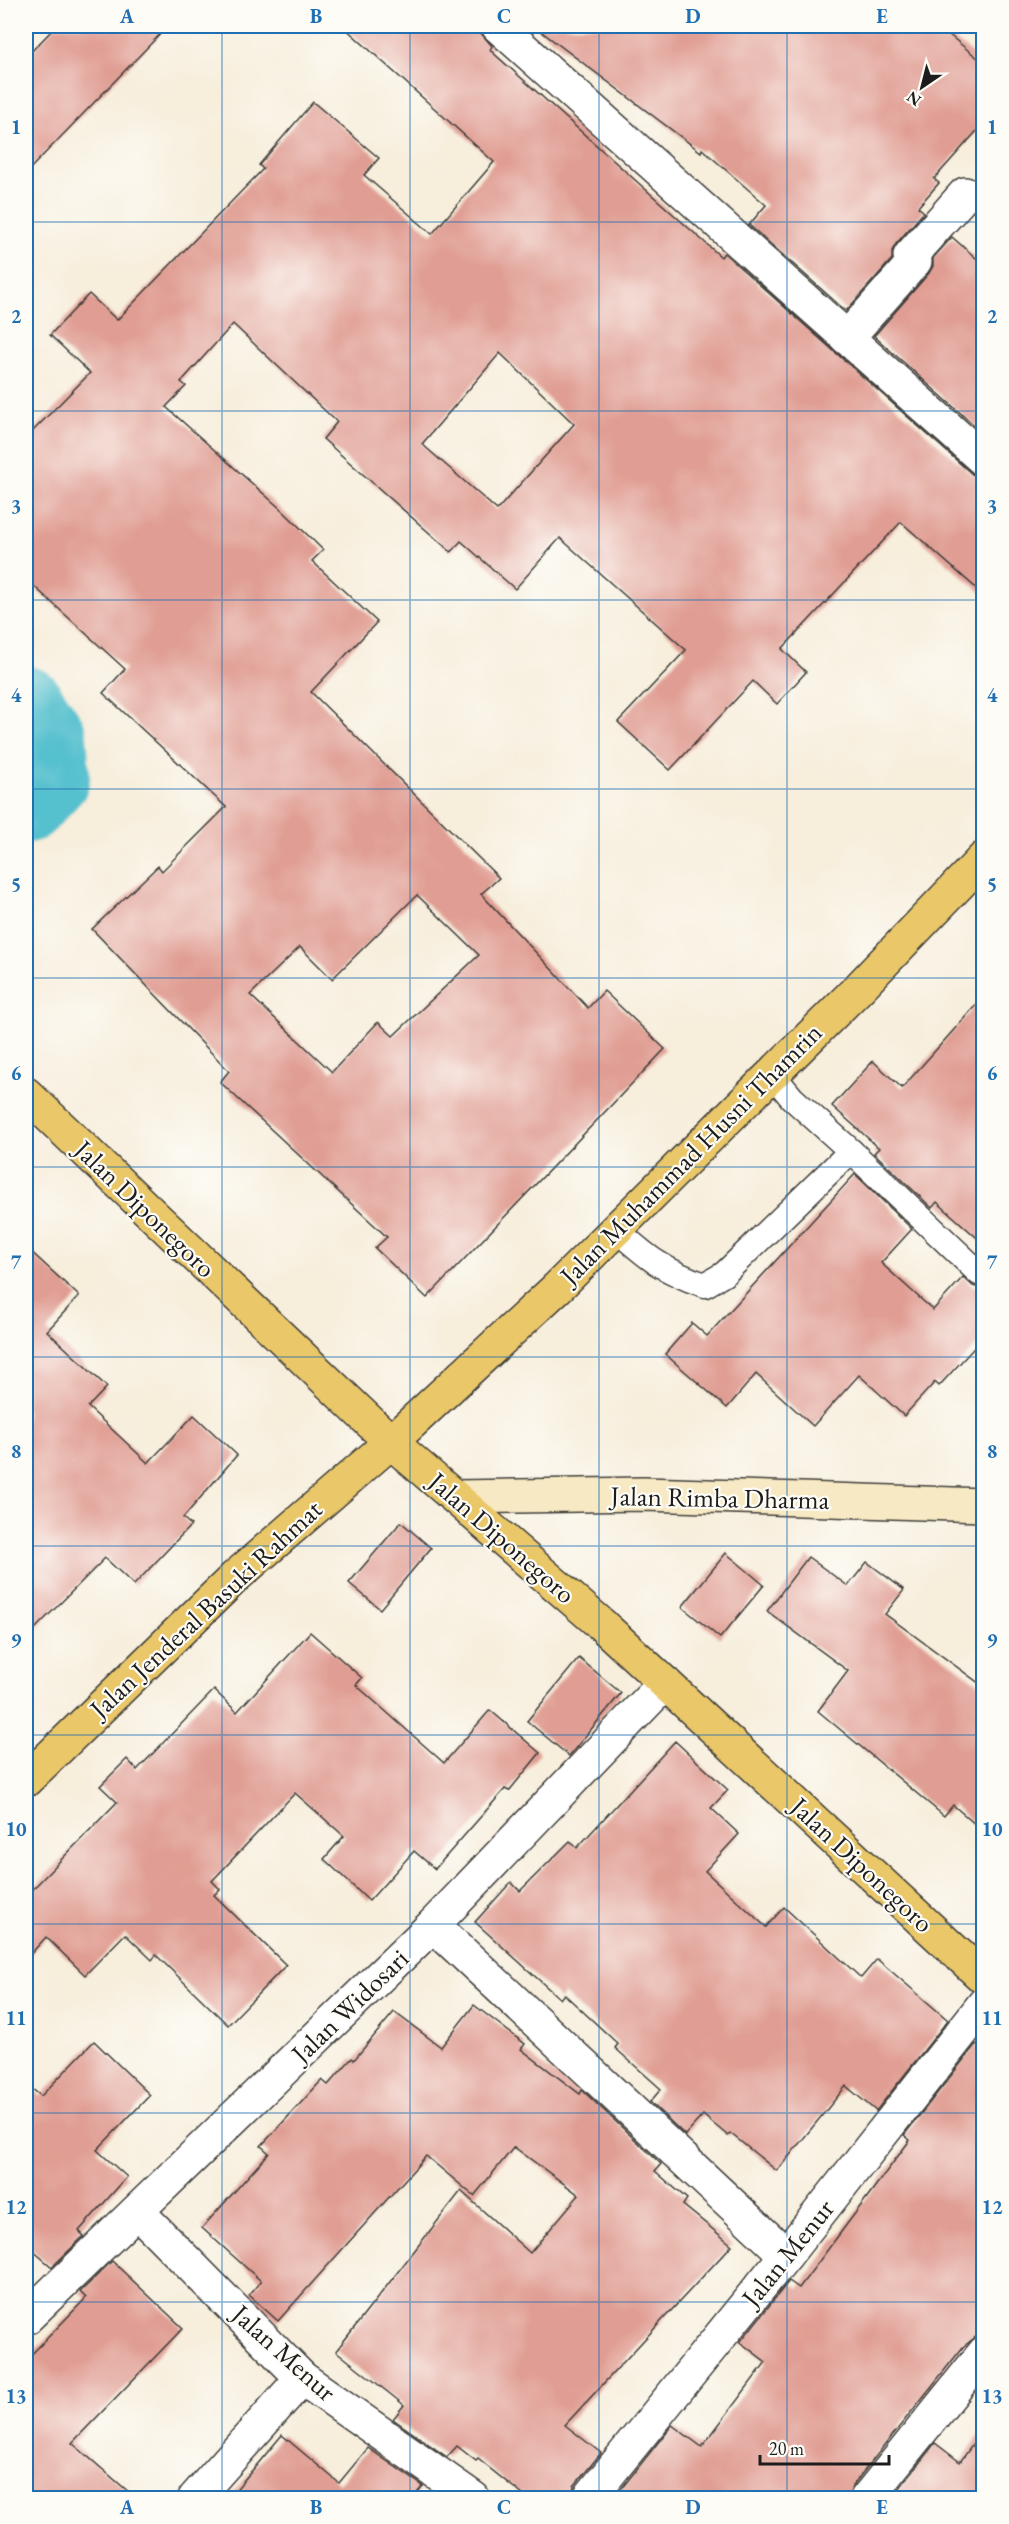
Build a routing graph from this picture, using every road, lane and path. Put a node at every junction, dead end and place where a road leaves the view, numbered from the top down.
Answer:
1 (498, 26) edge
2 (965, 194) dead end
3 (847, 338) junction
4 (984, 460) edge
5 (984, 858) edge
6 (772, 1074) junction
7 (26, 1094) edge
8 (851, 1151) junction
9 (616, 1229) junction
10 (984, 1275) edge
11 (391, 1442) junction
12 (456, 1497) junction
13 (984, 1505) edge
14 (665, 1683) junction
15 (26, 1780) edge
16 (433, 1925) junction
17 (984, 1978) edge
18 (984, 2004) edge
19 (138, 2212) junction
20 (786, 2255) junction
21 (26, 2318) edge
22 (984, 2353) edge
23 (302, 2378) junction
24 (195, 2499) edge
25 (473, 2499) edge
26 (589, 2499) edge
27 (867, 2499) edge

1 - 3 street
2 - 3 street
3 - 4 street
5 - 6 main road, Jalan Muhammad Husni Thamrin
6 - 8 lane
6 - 9 main road, Jalan Muhammad Husni Thamrin
7 - 11 main road, Jalan Diponegoro
8 - 9 lane
8 - 10 lane
9 - 11 main road, Jalan Muhammad Husni Thamrin
11 - 12 main road, Jalan Diponegoro
11 - 15 main road, Jalan Jenderal Basuki Rahmat
12 - 13 main road, Jalan Rimba Dharma
12 - 14 main road, Jalan Diponegoro
14 - 16 street, Jalan Widosari
14 - 17 main road, Jalan Diponegoro
16 - 19 street, Jalan Widosari
16 - 20 street
18 - 20 street, Jalan Menur
19 - 21 street, Jalan Widosari
19 - 23 street, Jalan Menur
20 - 26 street, Jalan Menur
22 - 27 street
23 - 24 street
23 - 25 street, Jalan Menur

